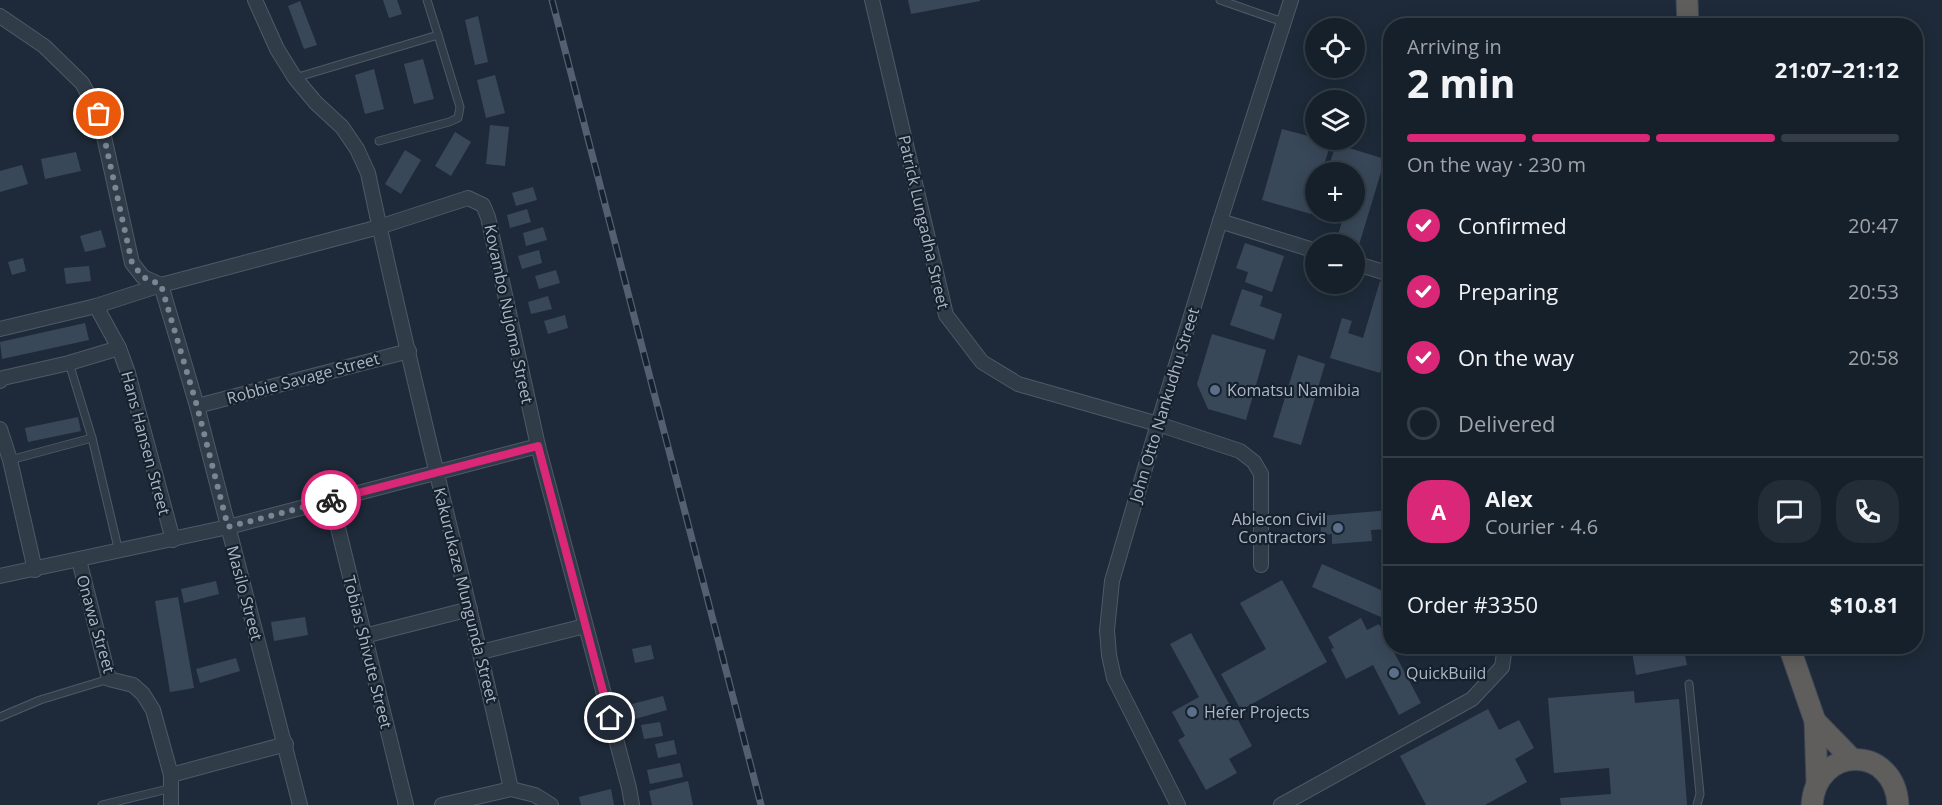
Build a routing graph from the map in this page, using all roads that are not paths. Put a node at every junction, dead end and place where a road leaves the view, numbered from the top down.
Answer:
1 (255, 0) edge
2 (427, 0) edge
3 (872, 0) edge
4 (1220, 0) edge
5 (1291, 0) edge
6 (1687, 0) edge
7 (0, 16) edge
8 (1688, 18) edge
9 (1283, 22) junction
10 (438, 35) junction
11 (295, 78) junction
12 (379, 141) dead end
13 (1220, 221) junction
14 (379, 227) junction
15 (1305, 248) edge
16 (1365, 266) edge
17 (1383, 272) edge
18 (161, 285) junction
19 (96, 306) junction
20 (1, 325) edge
21 (119, 348) junction
22 (409, 351) junction
23 (69, 363) junction
24 (0, 381) edge
25 (197, 406) junction
26 (1158, 424) junction
27 (0, 429) edge
28 (92, 438) junction
29 (538, 446) junction
30 (10, 460) junction
31 (436, 471) junction
32 (331, 500) junction
33 (228, 527) junction
34 (173, 540) junction
35 (119, 552) junction
36 (79, 560) junction
37 (1261, 565) dead end
38 (35, 570) junction
39 (0, 576) edge
40 (470, 609) junction
41 (585, 626) junction
42 (364, 636) junction
43 (481, 652) junction
44 (1504, 654) edge
45 (1792, 654) edge
46 (109, 679) junction
47 (1689, 684) dead end
48 (0, 717) edge
49 (1815, 721) junction
50 (286, 744) junction
51 (1852, 759) junction
52 (171, 782) junction
53 (1817, 783) junction
54 (511, 789) junction
55 (102, 805) edge
56 (171, 805) edge
57 (300, 805) edge
58 (406, 805) edge
59 (442, 805) edge
60 (551, 805) edge
61 (632, 805) edge
62 (1178, 805) edge
63 (1281, 805) edge
64 (1697, 805) edge
65 (1812, 805) edge
66 (1898, 805) edge

1 - 11 street, Kakurukaze Mungunda Street
2 - 10 lane
3 - 26 street, Patrick Lungadha Street
4 - 9 lane
5 - 9 street, John Otto Nankudhu Street
6 - 8 highway
7 - 18 street
9 - 13 street, John Otto Nankudhu Street
10 - 11 lane
10 - 12 lane
11 - 14 street, Kakurukaze Mungunda Street
13 - 15 street
13 - 26 street, John Otto Nankudhu Street
14 - 18 street, Kovambo Nujoma Street
14 - 22 street, Kakurukaze Mungunda Street
14 - 29 street, Kovambo Nujoma Street
16 - 17 street
18 - 19 street, Kovambo Nujoma Street
18 - 25 street, Masilo Street
19 - 20 street, Kovambo Nujoma Street
19 - 21 street, Hans Hansen Street
21 - 23 street
21 - 34 street, Hans Hansen Street
22 - 25 street, Robbie Savage Street
22 - 31 street, Kakurukaze Mungunda Street
23 - 24 street
23 - 28 lane
25 - 33 street, Masilo Street
26 - 37 street, Patrick Lungadha Street
26 - 62 street, John Otto Nankudhu Street
27 - 30 street
28 - 30 lane
28 - 35 lane
29 - 31 street
29 - 41 street, Kovambo Nujoma Street
30 - 38 street
31 - 32 street
31 - 40 street, Kakurukaze Mungunda Street
32 - 33 street
32 - 42 street, Tobias Shivute Street
33 - 34 street
33 - 50 street, Masilo Street
34 - 35 street
35 - 36 street
36 - 38 street
36 - 46 street, Onawa Street
38 - 39 street
40 - 42 street
40 - 43 street, Kakurukaze Mungunda Street
41 - 43 street
41 - 61 street, Kovambo Nujoma Street
42 - 58 street, Tobias Shivute Street
43 - 54 street, Kakurukaze Mungunda Street
44 - 63 street
45 - 49 highway
46 - 48 lane
46 - 52 street, Onawa Street
47 - 64 lane
49 - 51 highway
49 - 53 highway
50 - 52 street
50 - 57 street, Masilo Street
51 - 53 highway
51 - 66 highway
52 - 55 lane
52 - 56 street, Onawa Street
53 - 65 highway
54 - 59 street
54 - 60 street

